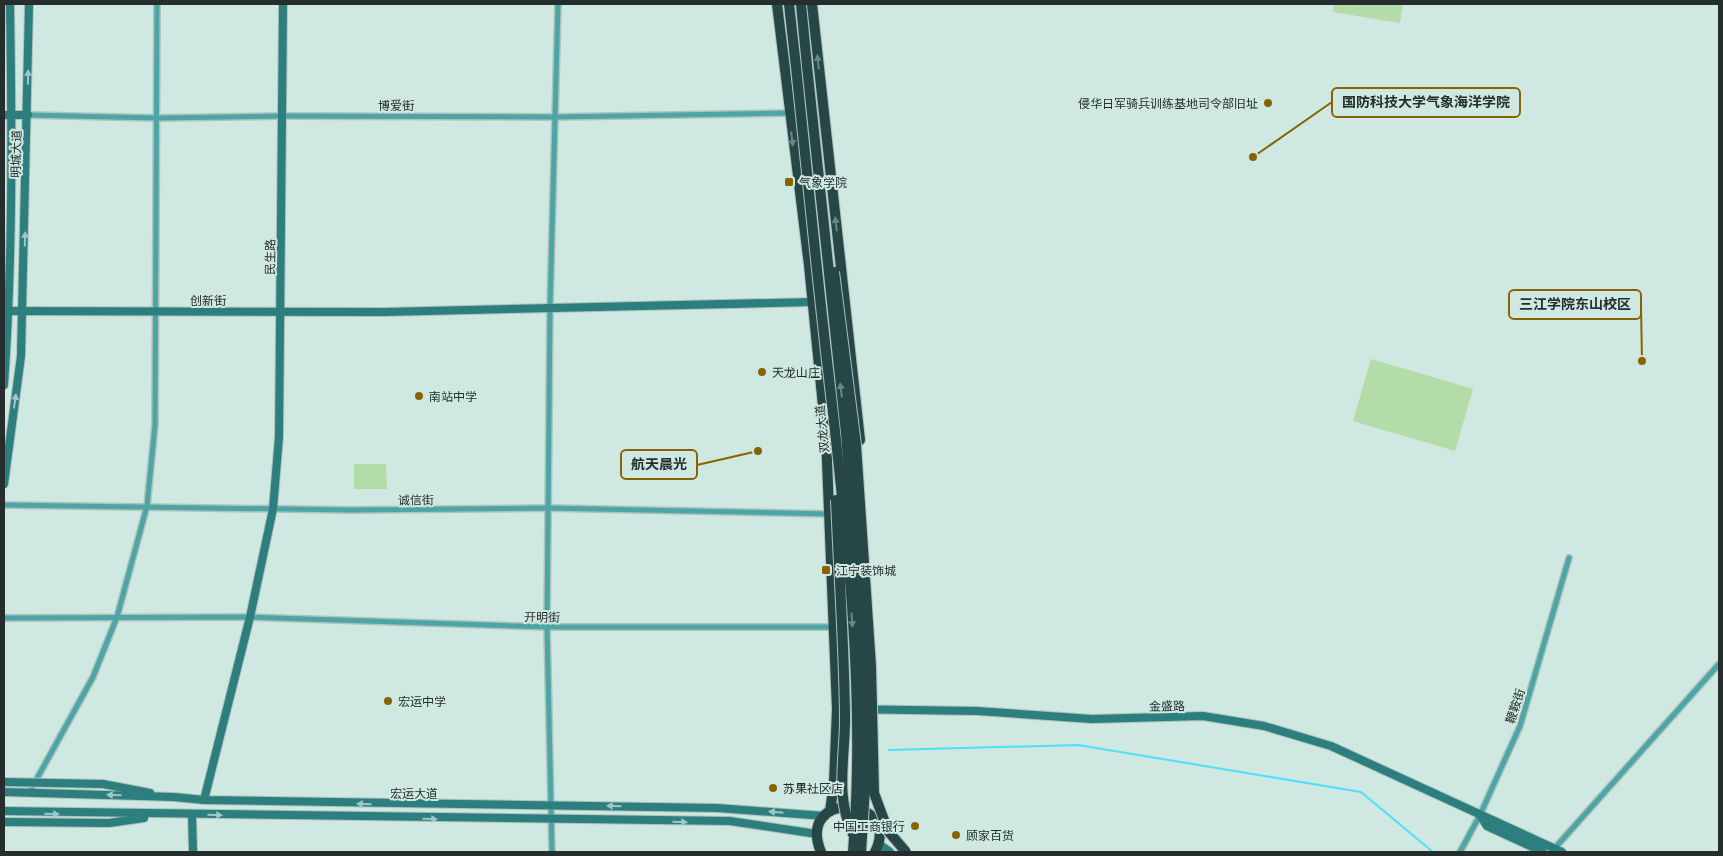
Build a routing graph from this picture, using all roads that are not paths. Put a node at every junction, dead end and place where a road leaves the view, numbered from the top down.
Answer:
1 (10, 4) edge
2 (29, 4) edge
3 (157, 4) edge
4 (283, 4) edge
5 (558, 4) edge
6 (777, 4) edge
7 (789, 4) edge
8 (801, 4) edge
9 (812, 4) edge
10 (801, 67) junction
11 (789, 113) junction
12 (8, 115) edge
13 (28, 115) junction
14 (282, 116) junction
15 (554, 117) junction
16 (157, 118) junction
17 (822, 206) junction
18 (812, 302) junction
19 (550, 307) junction
20 (7, 311) edge
21 (22, 311) junction
22 (155, 312) junction
23 (280, 312) junction
24 (4, 386) edge
25 (835, 434) junction
26 (4, 484) edge
27 (4, 505) edge
28 (147, 506) junction
29 (549, 508) junction
30 (273, 509) junction
31 (829, 514) junction
32 (1569, 558) dead end
33 (250, 617) junction
34 (4, 618) edge
35 (117, 618) junction
36 (547, 627) junction
37 (834, 628) junction
38 (1719, 664) edge
39 (837, 709) junction
40 (876, 710) junction
41 (4, 782) edge
42 (4, 792) edge
43 (29, 793) junction
44 (174, 797) junction
45 (204, 800) junction
46 (549, 804) junction
47 (4, 812) edge
48 (868, 813) junction
49 (828, 814) junction
50 (174, 815) junction
51 (192, 815) junction
52 (1480, 815) junction
53 (552, 820) junction
54 (4, 822) edge
55 (817, 834) junction
56 (875, 850) edge
57 (1558, 851) edge
58 (193, 852) edge
59 (552, 852) edge
60 (821, 852) edge
61 (852, 852) edge
62 (861, 852) edge
63 (890, 852) edge
64 (906, 852) edge
65 (1460, 852) edge
66 (1543, 852) edge

1 - 12 main road, 明城大道
13 -> 2 main road, 明城大道
3 - 16 street
4 - 14 main road, 民生路
5 - 15 street
6 - 11 highway, 双龙大道
7 - 10 highway, 双龙大道
8 - 10 highway, 双龙大道
40 -> 9 highway
10 - 17 highway, 双龙大道, bridge
10 - 25 highway, 双龙大道, bridge
11 - 15 street, 博爱街
11 -> 18 highway, 双龙大道
12 - 13 main road, 博爱街
12 - 20 main road, 明城大道
13 - 16 street, 博爱街
21 -> 13 main road, 明城大道
14 - 15 street, 博爱街
14 - 16 street, 博爱街
14 - 23 main road, 民生路
15 - 19 street
16 - 22 street
62 -> 17 highway, 双龙大道, bridge
17 - 64 highway, bridge
18 - 19 main road, 创新街
18 - 31 highway, 双龙大道
19 - 23 main road, 创新街
19 - 29 street
20 - 21 main road, 创新街
20 - 24 main road, 明城大道
21 - 22 main road, 创新街
26 -> 21 main road, 明城大道
22 - 23 main road, 创新街
22 - 28 street
23 - 30 main road, 民生路
25 - 56 highway, bridge
25 -> 61 highway, 双龙大道, bridge
27 - 28 street, 诚信街
28 - 30 street, 诚信街
28 - 35 street
29 - 30 street, 诚信街
29 - 31 street, 诚信街
29 - 36 street
30 - 33 main road, 民生路
31 - 37 highway, 双龙大道
32 - 52 street, 鞭鞍街
33 - 35 street, 开明街
33 - 36 street, 开明街
33 - 45 main road, 民生路
34 - 35 street, 开明街
35 - 43 street
36 - 37 street, 开明街
36 - 46 street
37 - 39 highway, 双龙大道
38 - 57 street
39 - 40 main road, 金盛路
39 - 49 highway, 双龙大道
40 - 48 highway
40 - 52 main road, 金盛路
41 - 44 main road, bridge
42 - 43 main road, 宏运大道
44 -> 43 main road, 宏运大道
44 - 45 main road, 宏运大道
46 -> 45 main road, 宏运大道
49 -> 46 main road, 宏运大道
46 - 53 street
47 -> 50 main road, 宏运大道
48 - 49 highway
48 - 56 highway
49 - 55 highway, 双龙大道
50 - 51 main road, 宏运大道
50 - 54 main road
51 -> 53 main road, 宏运大道
51 - 58 main road
52 - 57 main road, 金盛路
52 - 65 street, 鞭鞍街
52 - 66 main road, 金盛路
53 -> 55 main road, 宏运大道
53 - 59 street
55 - 60 highway
56 - 63 main road

